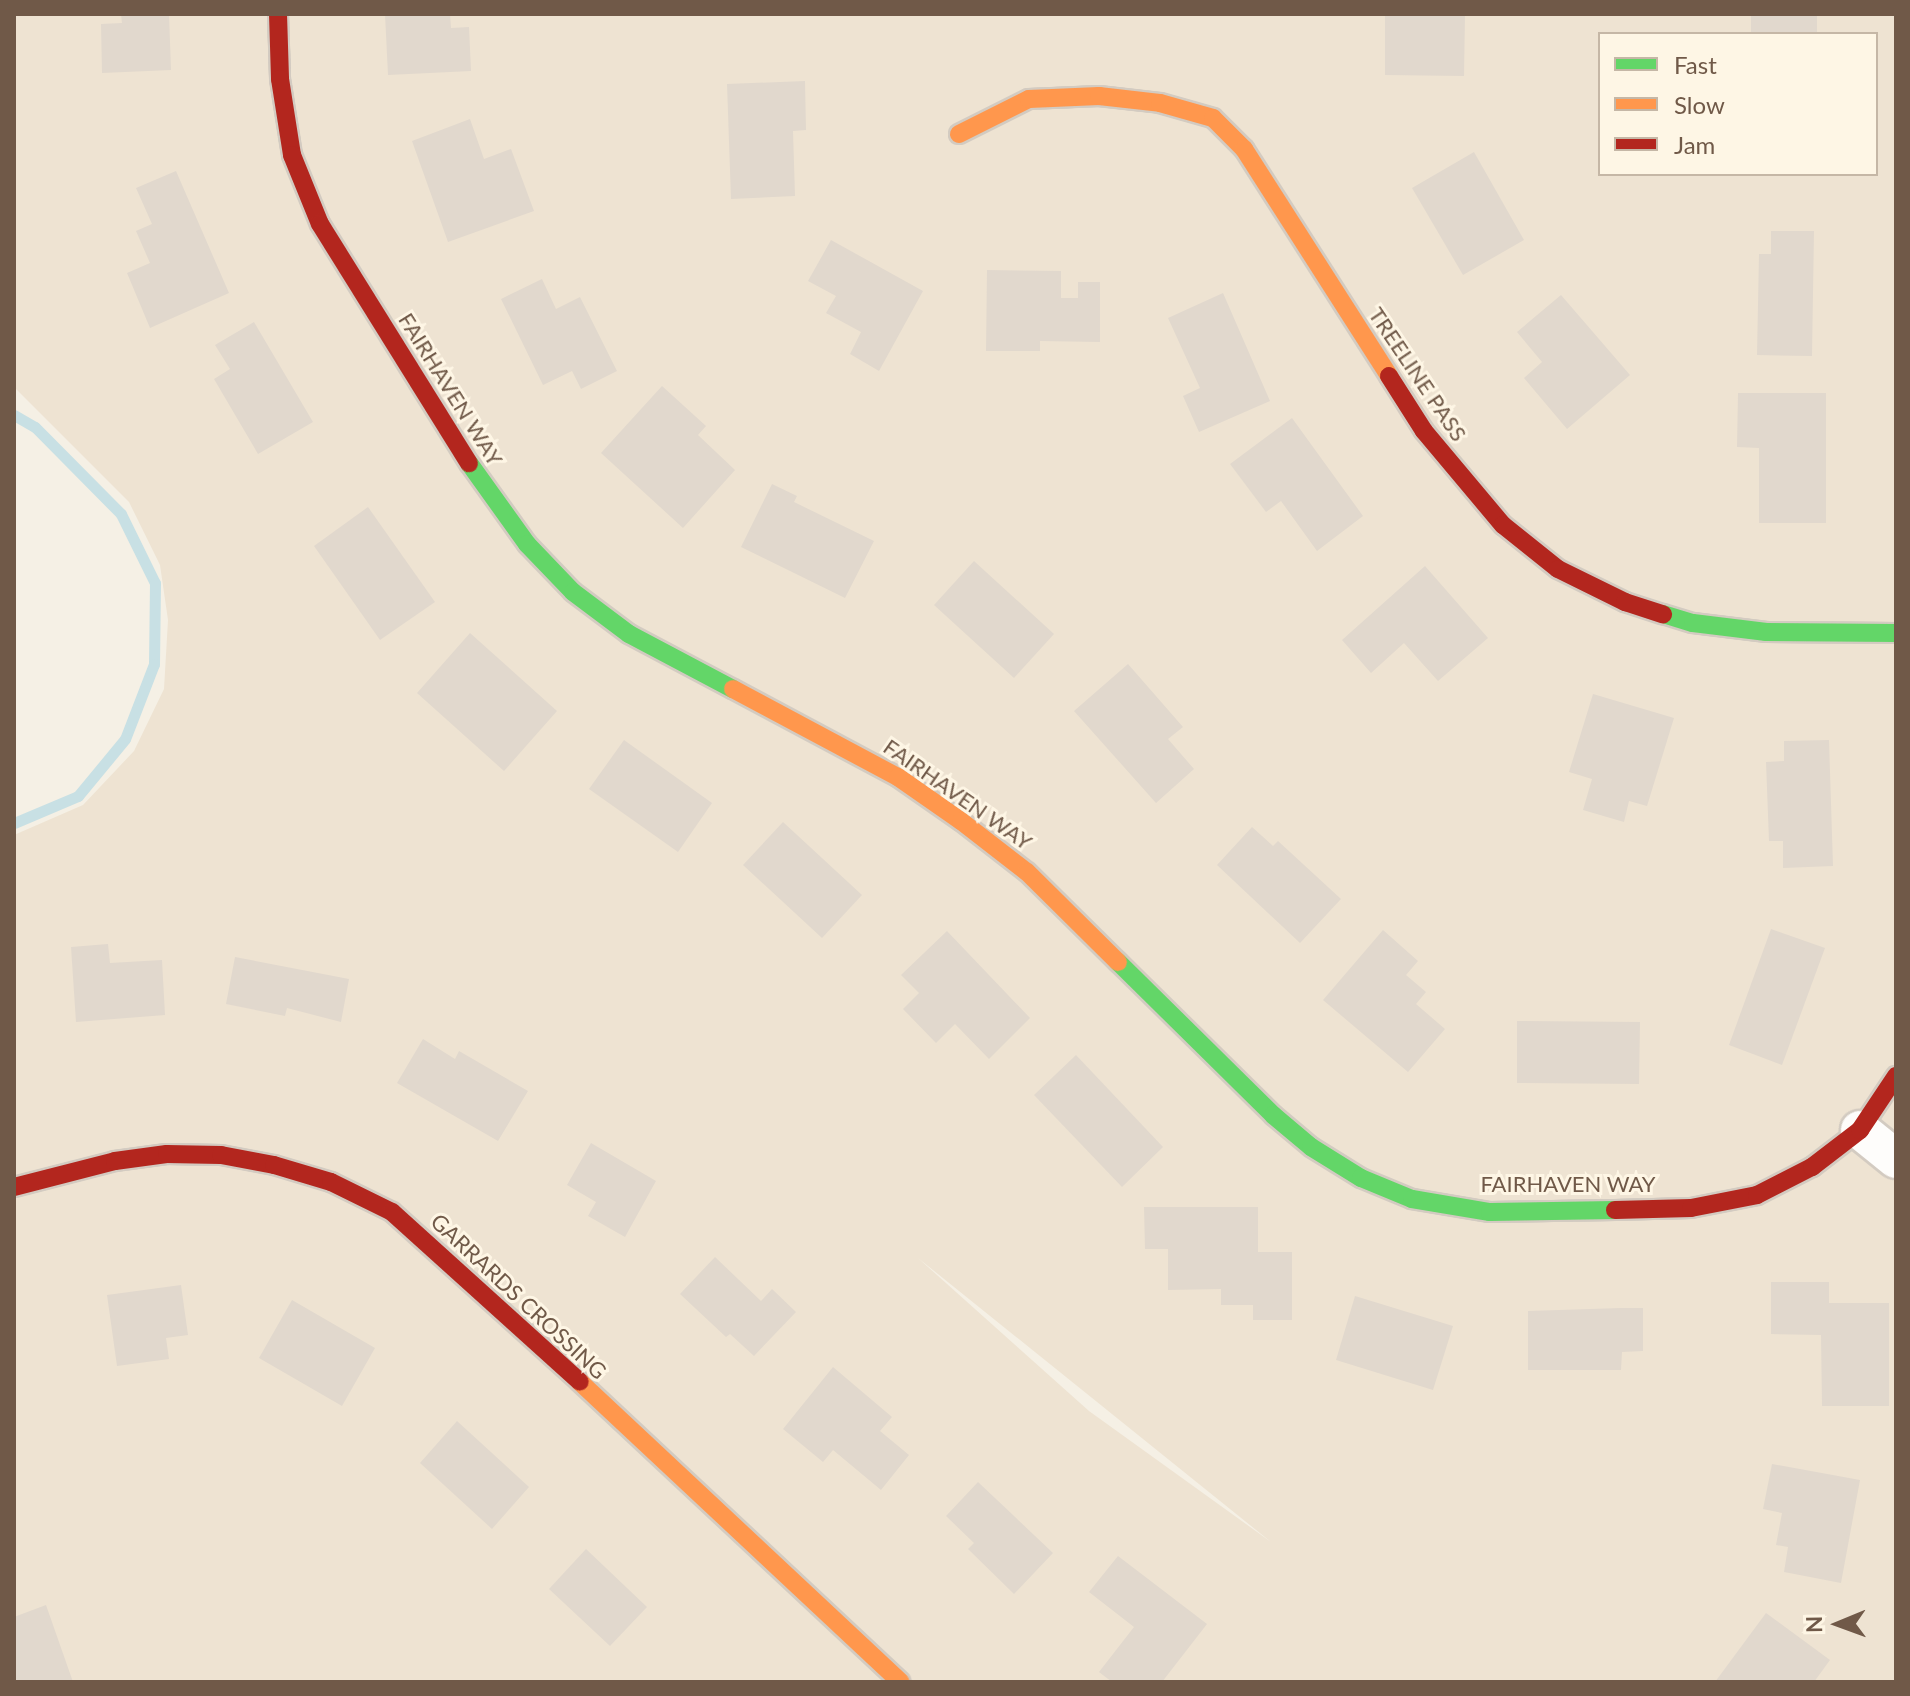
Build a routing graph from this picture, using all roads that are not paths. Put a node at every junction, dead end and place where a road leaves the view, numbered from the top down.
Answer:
1 (278, 14) edge
2 (959, 134) dead end
3 (1896, 633) edge
4 (1896, 1076) edge
5 (1860, 1130) junction
6 (1896, 1159) edge
7 (14, 1187) edge
8 (901, 1682) edge

1 - 5 street, FAIRHAVEN WAY
2 - 3 street, TREELINE PASS
4 - 5 street, FAIRHAVEN WAY
5 - 6 street
7 - 8 street, GARRARDS CROSSING

